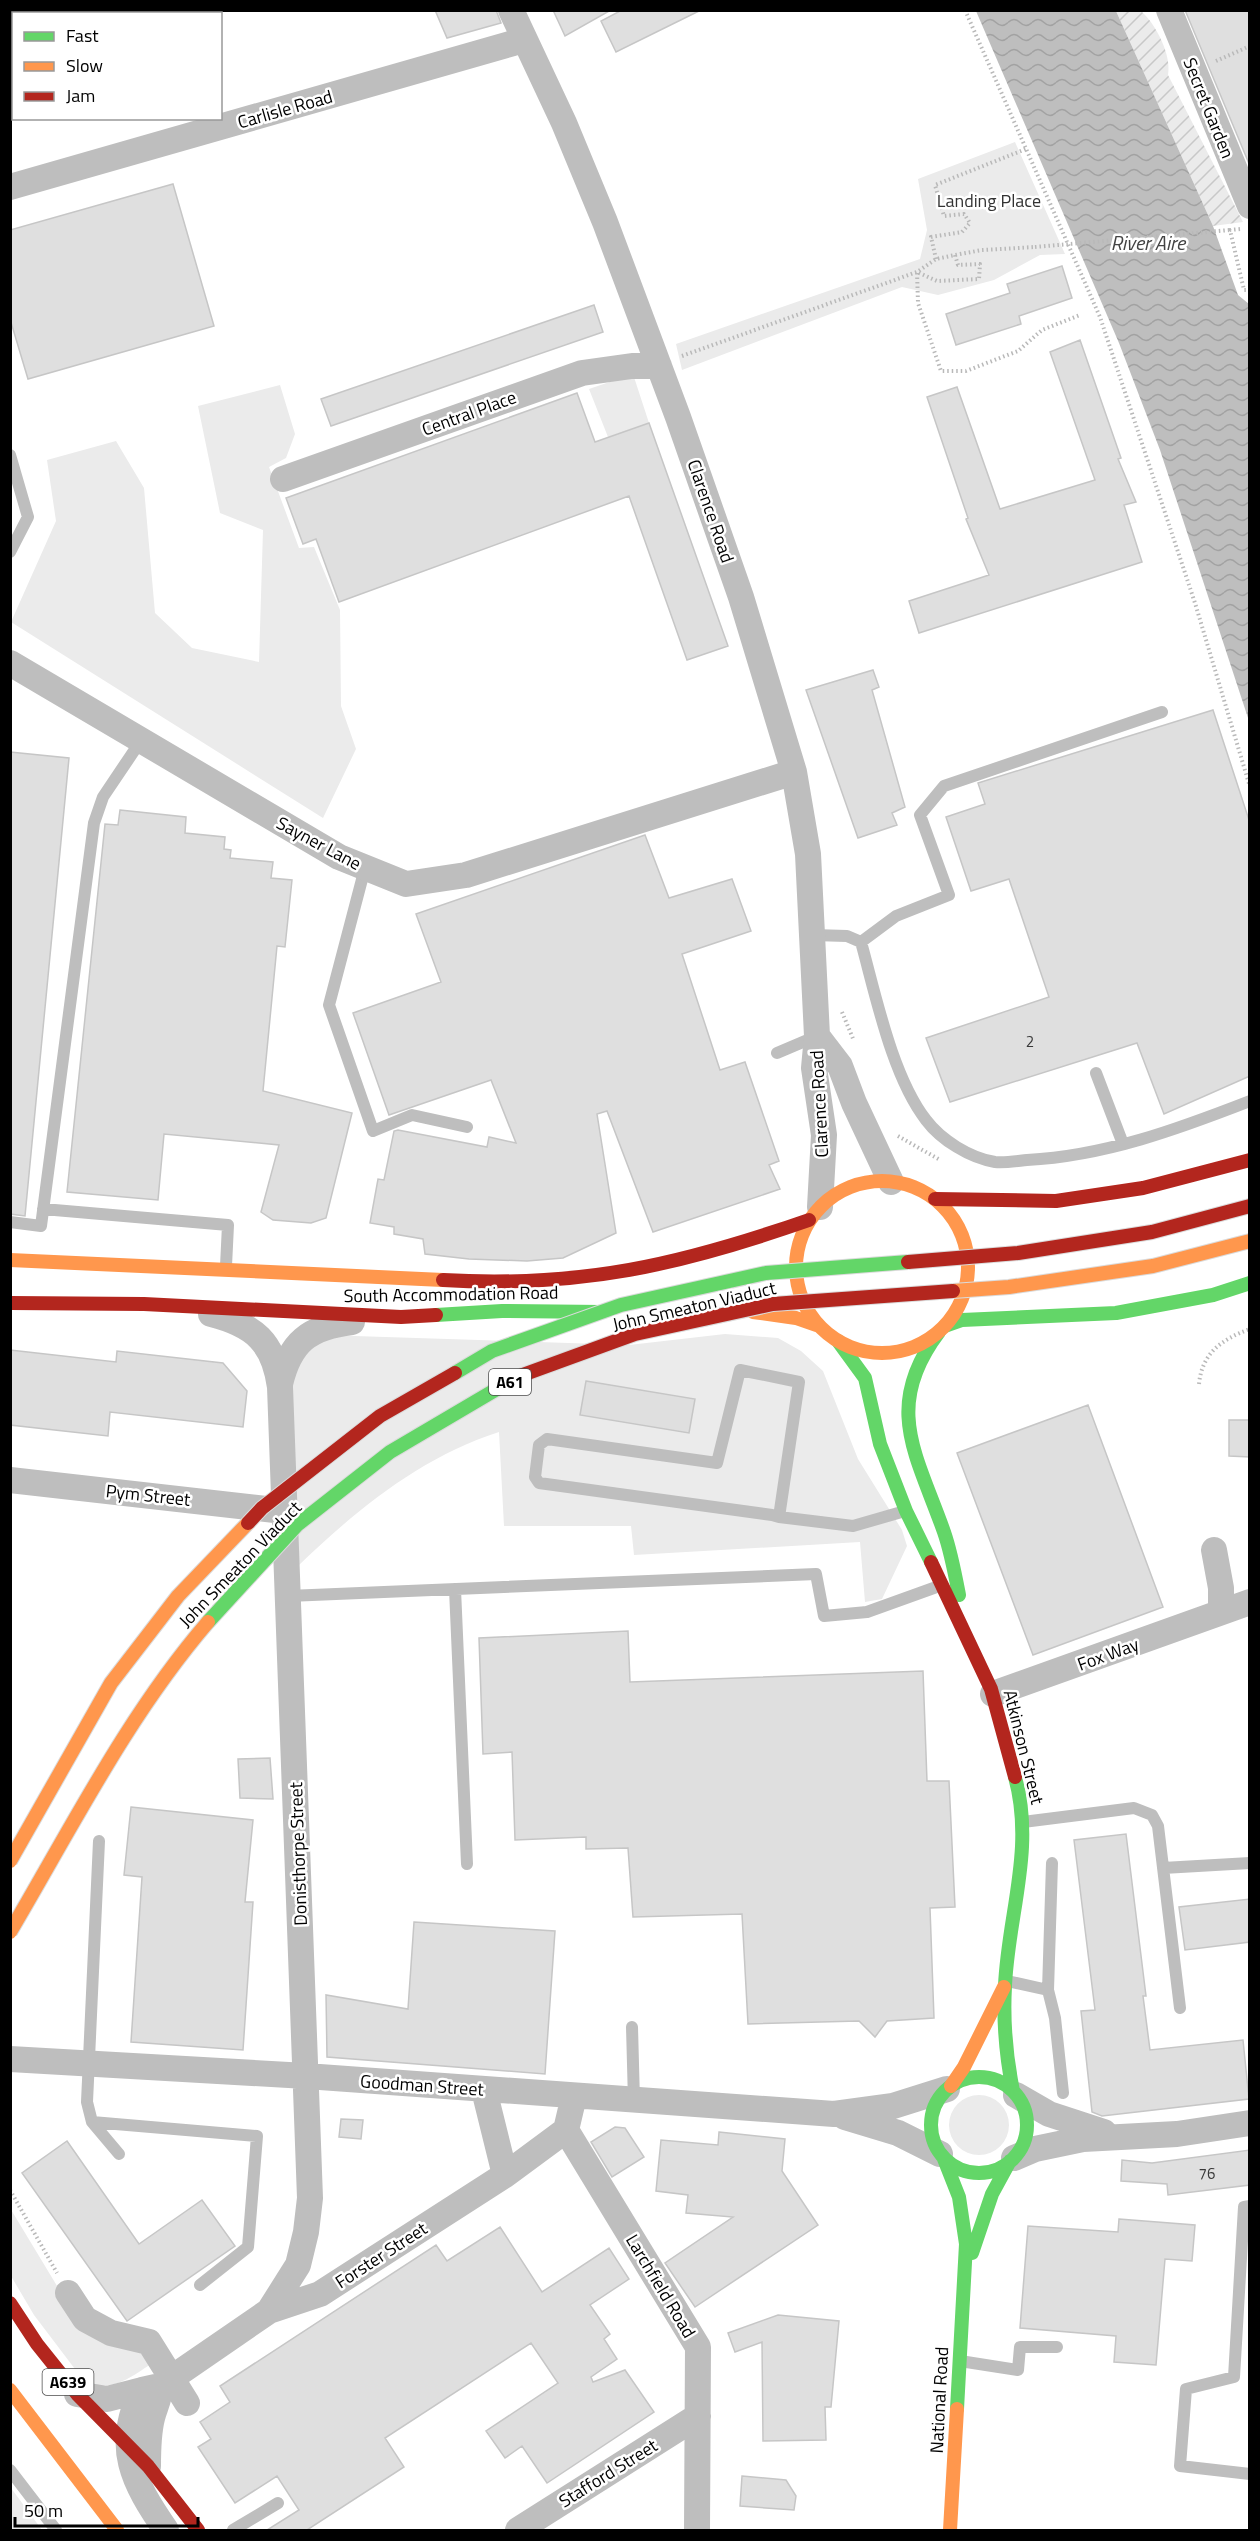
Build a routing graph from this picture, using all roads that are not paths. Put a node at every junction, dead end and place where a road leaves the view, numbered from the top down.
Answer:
1 (511, 10) edge
2 (1169, 10) edge
3 (524, 40) junction
4 (10, 187) edge
5 (1250, 206) edge
6 (659, 365) junction
7 (10, 455) edge
8 (283, 479) dead end
9 (10, 552) edge
10 (10, 663) edge
11 (1162, 712) dead end
12 (142, 739) junction
13 (794, 772) junction
14 (365, 868) junction
15 (813, 935) junction
16 (861, 942) junction
17 (817, 1036) junction
18 (777, 1053) dead end
19 (1096, 1073) dead end
20 (1250, 1101) edge
21 (467, 1127) dead end
22 (1123, 1144) junction
23 (1250, 1160) edge
24 (891, 1182) junction
25 (935, 1199) junction
26 (1250, 1206) edge
27 (43, 1209) junction
28 (815, 1214) junction
29 (10, 1222) edge
30 (1250, 1241) edge
31 (10, 1260) edge
32 (226, 1268) junction
33 (1250, 1283) edge
34 (10, 1303) edge
35 (171, 1306) junction
36 (402, 1317) junction
37 (819, 1326) junction
38 (942, 1329) junction
39 (838, 1341) junction
40 (280, 1387) junction
41 (10, 1480) edge
42 (285, 1511) junction
43 (906, 1511) junction
44 (779, 1516) junction
45 (1214, 1550) dead end
46 (942, 1585) junction
47 (455, 1589) junction
48 (288, 1596) junction
49 (1250, 1602) edge
50 (1221, 1611) junction
51 (965, 1629) junction
52 (993, 1694) junction
53 (1022, 1822) junction
54 (99, 1841) dead end
55 (10, 1861) edge
56 (1052, 1863) dead end
57 (1250, 1863) edge
58 (467, 1864) dead end
59 (1163, 1868) junction
60 (10, 1932) edge
61 (1005, 1983) junction
62 (1048, 1990) junction
63 (1180, 2008) dead end
64 (632, 2027) dead end
65 (10, 2059) edge
66 (90, 2064) junction
67 (306, 2076) junction
68 (949, 2088) junction
69 (484, 2090) junction
70 (1014, 2093) junction
71 (1064, 2093) dead end
72 (574, 2096) junction
73 (634, 2101) junction
74 (834, 2114) junction
75 (92, 2122) junction
76 (1250, 2123) edge
77 (566, 2130) junction
78 (1113, 2135) junction
79 (119, 2154) dead end
80 (942, 2156) junction
81 (1012, 2160) junction
82 (505, 2175) junction
83 (1250, 2206) edge
84 (967, 2272) junction
85 (200, 2285) dead end
86 (68, 2293) road end
87 (10, 2303) edge
88 (269, 2311) junction
89 (1057, 2347) dead end
90 (959, 2361) junction
91 (157, 2385) junction
92 (10, 2390) edge
93 (77, 2394) junction
94 (188, 2403) dead end
95 (698, 2416) junction
96 (129, 2446) junction
97 (148, 2466) junction
98 (10, 2470) edge
99 (1250, 2474) edge
100 (278, 2503) dead end
101 (56, 2530) edge
102 (117, 2530) edge
103 (166, 2530) edge
104 (198, 2530) edge
105 (233, 2530) edge
106 (518, 2530) edge
107 (697, 2530) edge
108 (950, 2530) edge

1 - 3 street, Clarence Road
2 - 5 street, Secret Garden
3 - 4 street, Carlisle Road
3 - 6 street, Clarence Road
6 - 8 street, Central Place
6 - 13 street, Clarence Road
7 - 9 lane
10 - 12 street, Sayner Lane
11 - 16 lane
12 - 14 street, Sayner Lane
12 - 27 lane
13 - 14 street, Sayner Lane
13 - 15 street, Clarence Road
14 - 21 lane
15 - 16 lane
15 - 17 street, Clarence Road
16 - 22 lane
17 - 18 lane
17 - 24 street, Clarence Road
17 - 28 street, Clarence Road
19 - 22 lane
20 - 22 lane
23 - 25 main road
24 - 25 main road, South Accommodation Road
24 - 28 main road, South Accommodation Road
25 - 38 main road, South Accommodation Road
26 - 55 main road, John Smeaton Viaduct / A61, bridge
27 - 29 lane
27 - 32 lane
28 - 32 main road, South Accommodation Road
28 - 37 main road, South Accommodation Road
30 - 60 main road, John Smeaton Viaduct / A61, bridge
31 - 32 main road, South Accommodation Road
33 - 38 main road
34 - 35 main road, South Accommodation Road
35 - 36 main road, South Accommodation Road
35 - 40 street, Donisthorpe Street
36 - 37 main road, South Accommodation Road
36 - 40 street, Donisthorpe Street
37 - 39 main road, South Accommodation Road
38 - 39 main road, South Accommodation Road
38 - 51 main road, Atkinson Street
39 - 43 main road, Atkinson Street
40 - 42 street, Donisthorpe Street
41 - 42 street, Pym Street
42 - 48 street, Donisthorpe Street
43 - 44 lane
43 - 46 main road, Atkinson Street
44 - 44 lane
45 - 50 street
46 - 47 lane
46 - 51 main road, Atkinson Street
47 - 48 lane
47 - 58 lane
48 - 67 street, Donisthorpe Street
49 - 50 street, Fox Way
50 - 52 street, Fox Way
51 - 52 main road, Atkinson Street
52 - 53 main road, Atkinson Street
53 - 59 lane
53 - 61 main road, Atkinson Street
54 - 66 lane
56 - 62 lane
57 - 59 lane
59 - 63 lane
61 - 62 lane
61 - 68 main road, Atkinson Street
61 - 70 main road, Atkinson Street
62 - 71 lane
64 - 73 lane
65 - 66 street, Goodman Street
66 - 67 street, Goodman Street
66 - 75 lane
67 - 69 street, Goodman Street
67 - 88 street, Donisthorpe Street
68 - 70 main road
68 - 74 street, Goodman Street
68 - 80 main road
69 - 72 street, Goodman Street
69 - 82 street
70 - 78 street
70 - 81 main road
72 - 73 street, Goodman Street
72 - 77 street
73 - 74 street, Goodman Street
74 - 80 street, Goodman Street
75 - 79 lane
75 - 85 lane
76 - 78 street
77 - 82 street, Forster Street
77 - 95 street, Larchfield Road
78 - 81 street
80 - 81 main road
80 - 84 main road, National Road
81 - 84 main road, National Road
82 - 88 street, Forster Street
83 - 99 lane
84 - 90 main road, National Road
86 - 91 street
87 - 93 main road, A639
88 - 91 street, Forster Street
89 - 90 lane
90 - 108 main road, National Road
91 - 93 street, Forster Street
91 - 94 street
91 - 96 street
91 - 97 street
92 - 102 main road, A639
93 - 96 main road, A639
95 - 106 street, Stafford Street
95 - 107 street, Larchfield Road
96 - 97 main road, A639
96 - 103 street
97 - 104 main road, A639
98 - 101 lane
100 - 105 lane

